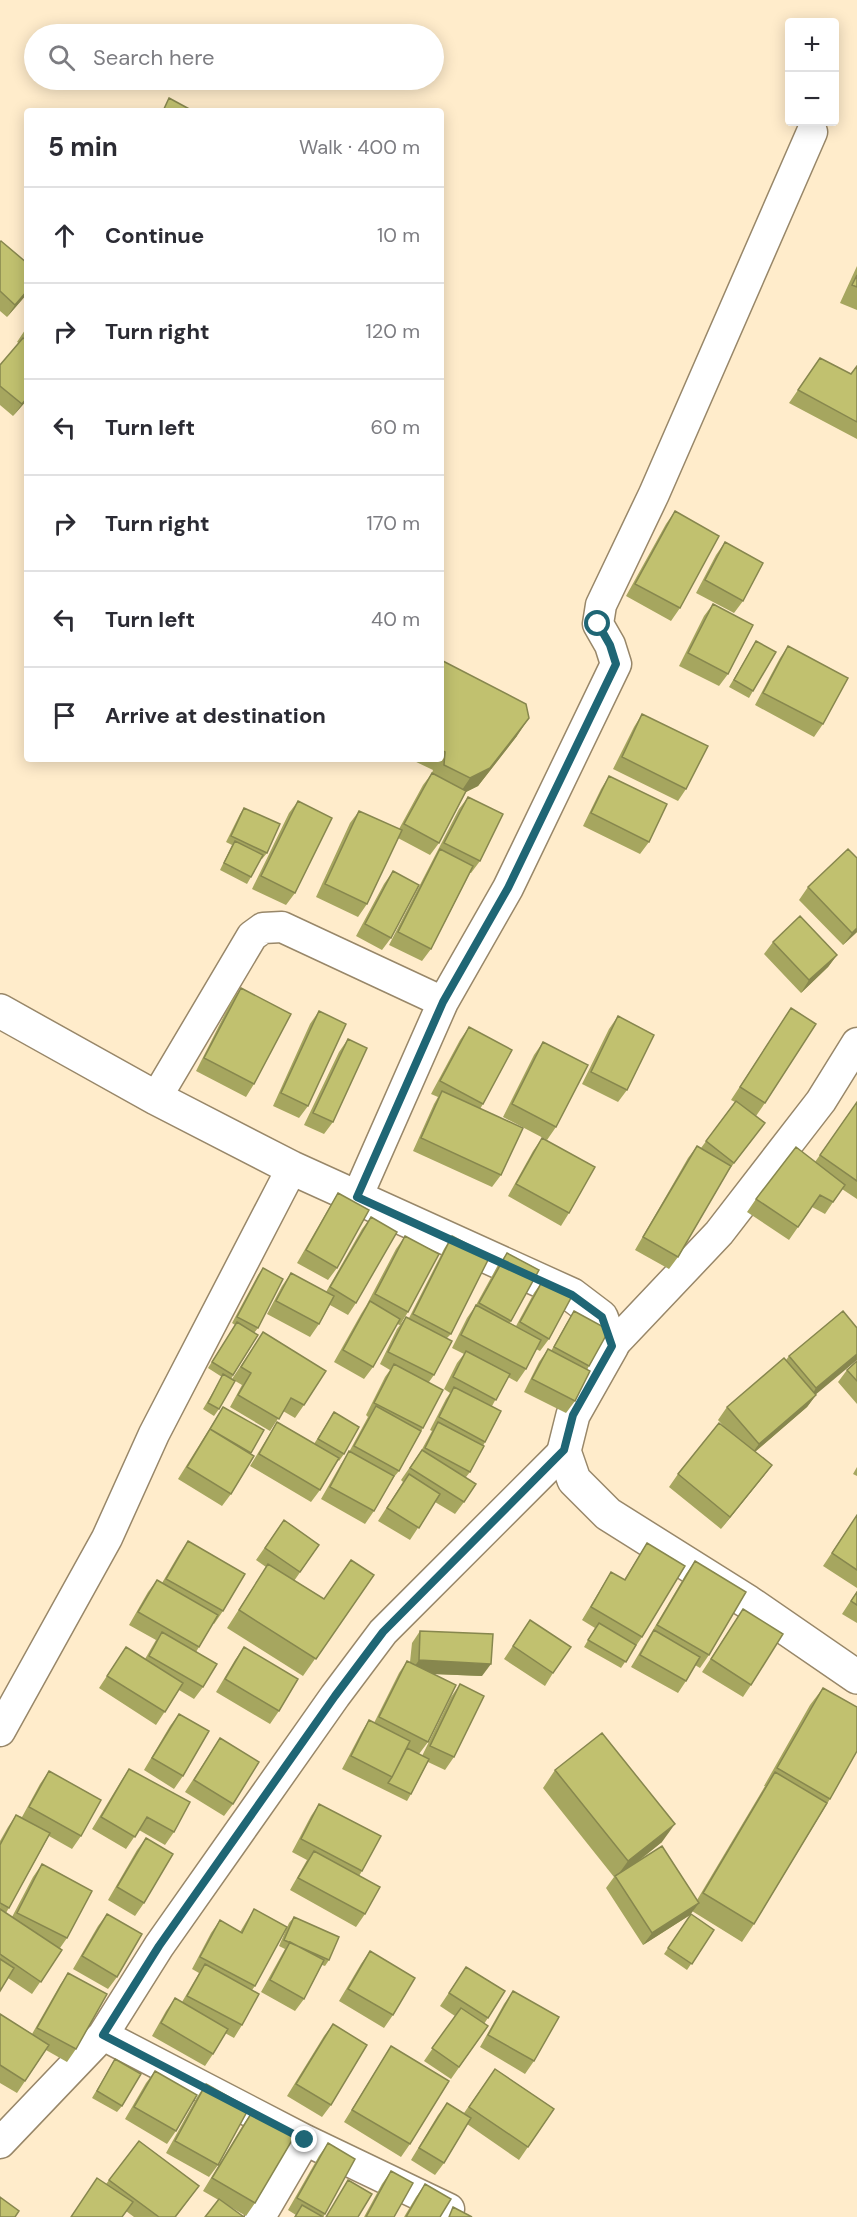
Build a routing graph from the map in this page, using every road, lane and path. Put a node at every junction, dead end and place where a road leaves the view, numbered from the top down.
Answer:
1 (812, 132) dead end
2 (443, 1002) junction
3 (0, 1011) edge
4 (856, 1046) edge
5 (156, 1098) junction
6 (292, 1168) junction
7 (357, 1197) junction
8 (612, 1346) junction
9 (564, 1450) junction
10 (857, 1677) edge
11 (0, 1731) edge
12 (103, 2035) junction
13 (305, 2140) junction
14 (0, 2143) edge
15 (449, 2209) edge
16 (260, 2217) edge

1 - 2 street
2 - 5 street
2 - 7 street
3 - 5 street
4 - 8 street
5 - 6 street
6 - 7 street
6 - 11 street
7 - 8 street
8 - 9 street
9 - 10 street
9 - 12 street
12 - 13 street
12 - 14 street
13 - 15 street
13 - 16 street

